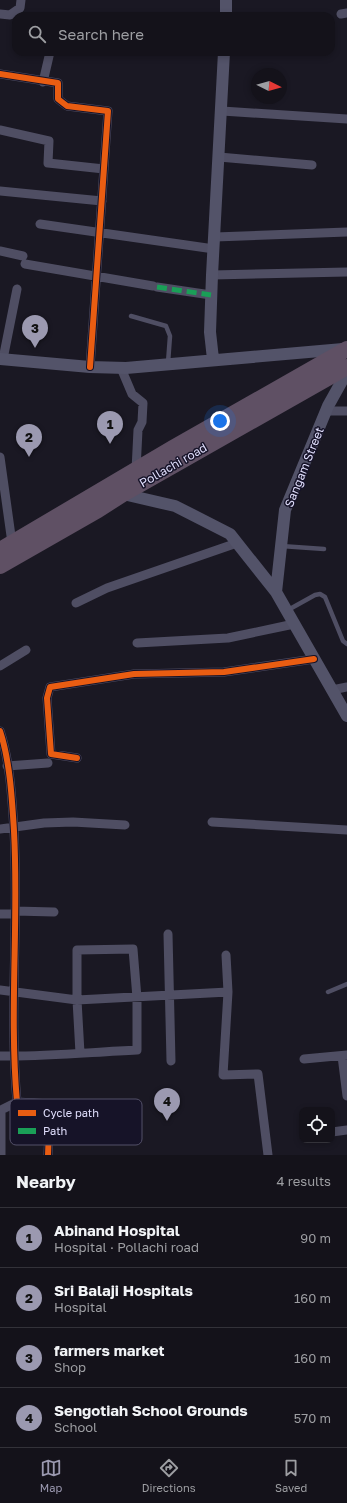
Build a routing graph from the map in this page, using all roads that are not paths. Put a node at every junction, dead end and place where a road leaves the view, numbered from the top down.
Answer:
1 (21, 0) edge
2 (226, 0) edge
3 (15, 12) edge
4 (226, 12) edge
5 (0, 14) edge
6 (12, 14) edge
7 (49, 56) edge
8 (224, 56) edge
9 (0, 74) edge
10 (43, 82) junction
11 (222, 111) junction
12 (347, 120) edge
13 (0, 130) edge
14 (219, 157) junction
15 (312, 165) dead end
16 (104, 169) junction
17 (0, 191) edge
18 (102, 201) junction
19 (40, 224) dead end
20 (100, 232) junction
21 (347, 232) edge
22 (214, 243) junction
23 (0, 251) edge
24 (347, 272) edge
25 (212, 275) junction
26 (96, 276) junction
27 (17, 289) dead end
28 (211, 295) junction
29 (131, 316) dead end
30 (347, 349) edge
31 (2, 359) edge
32 (213, 359) junction
33 (167, 365) junction
34 (90, 367) junction
35 (347, 367) edge
36 (121, 368) junction
37 (347, 372) edge
38 (326, 411) junction
39 (347, 411) edge
40 (0, 457) edge
41 (136, 470) junction
42 (120, 487) junction
43 (237, 543) junction
44 (281, 546) junction
45 (6, 547) edge
46 (324, 549) dead end
47 (0, 566) edge
48 (276, 592) junction
49 (76, 603) dead end
50 (287, 611) junction
51 (294, 624) junction
52 (137, 643) dead end
53 (347, 644) edge
54 (26, 650) dead end
55 (314, 659) junction
56 (0, 666) edge
57 (347, 687) edge
58 (332, 690) junction
59 (347, 716) edge
60 (0, 731) edge
61 (77, 758) dead end
62 (48, 763) dead end
63 (7, 766) junction
64 (212, 822) dead end
65 (125, 826) dead end
66 (14, 828) junction
67 (0, 829) edge
68 (347, 830) edge
69 (54, 912) dead end
70 (15, 913) junction
71 (0, 914) edge
72 (168, 934) dead end
73 (226, 955) dead end
74 (347, 984) edge
75 (0, 990) edge
76 (14, 992) junction
77 (228, 992) junction
78 (328, 992) dead end
79 (169, 996) junction
80 (137, 998) junction
81 (77, 1000) junction
82 (80, 1053) junction
83 (0, 1056) edge
84 (344, 1056) edge
85 (13, 1057) junction
86 (304, 1059) dead end
87 (171, 1061) dead end
88 (347, 1096) edge
89 (17, 1099) edge
90 (10, 1106) edge
91 (347, 1130) edge
92 (335, 1132) edge
93 (48, 1145) edge
94 (1, 1155) edge
95 (48, 1155) edge
96 (268, 1155) edge

1 - 3 street
2 - 4 main road
5 - 6 street
7 - 10 street
8 - 11 main road
9 - 10 street
10 - 16 street
11 - 12 street
11 - 14 main road
13 - 16 street
14 - 15 street
14 - 22 main road
16 - 18 street
17 - 18 street
18 - 20 street
19 - 20 street
20 - 22 street
20 - 26 street
21 - 22 street
22 - 25 main road
23 - 26 street
24 - 25 street
25 - 28 main road
26 - 28 street
26 - 34 street
27 - 31 street
28 - 32 main road
29 - 33 lane
30 - 32 main road
30 - 41 highway
31 - 34 main road
32 - 33 main road
33 - 36 main road
34 - 36 main road
35 - 42 highway, Pollachi road
36 - 41 street
37 - 38 main road, Sangam Street
38 - 39 street
38 - 44 main road, Sangam Street
40 - 45 street
41 - 42 highway
42 - 43 main road
42 - 45 highway
42 - 47 highway, Pollachi road
43 - 48 main road
43 - 49 street
44 - 46 lane
44 - 48 main road, Sangam Street
48 - 50 main road
50 - 51 main road
50 - 53 lane
51 - 52 street
51 - 55 main road
54 - 56 street
55 - 58 main road
55 - 61 street
57 - 58 street
58 - 59 main road
60 - 63 street
62 - 63 street
63 - 66 street
64 - 68 street
65 - 66 street
66 - 67 street
66 - 70 street
69 - 70 street
70 - 71 street
70 - 76 street
72 - 79 street
73 - 77 street
74 - 78 lane
75 - 76 street
76 - 81 street
76 - 85 street
77 - 79 street
77 - 96 street
79 - 80 street
79 - 87 street
80 - 81 street
80 - 81 street
80 - 82 street
81 - 82 street
82 - 85 street
83 - 85 street
84 - 86 street
84 - 88 street
85 - 89 street
90 - 94 street
91 - 92 street
93 - 95 street

